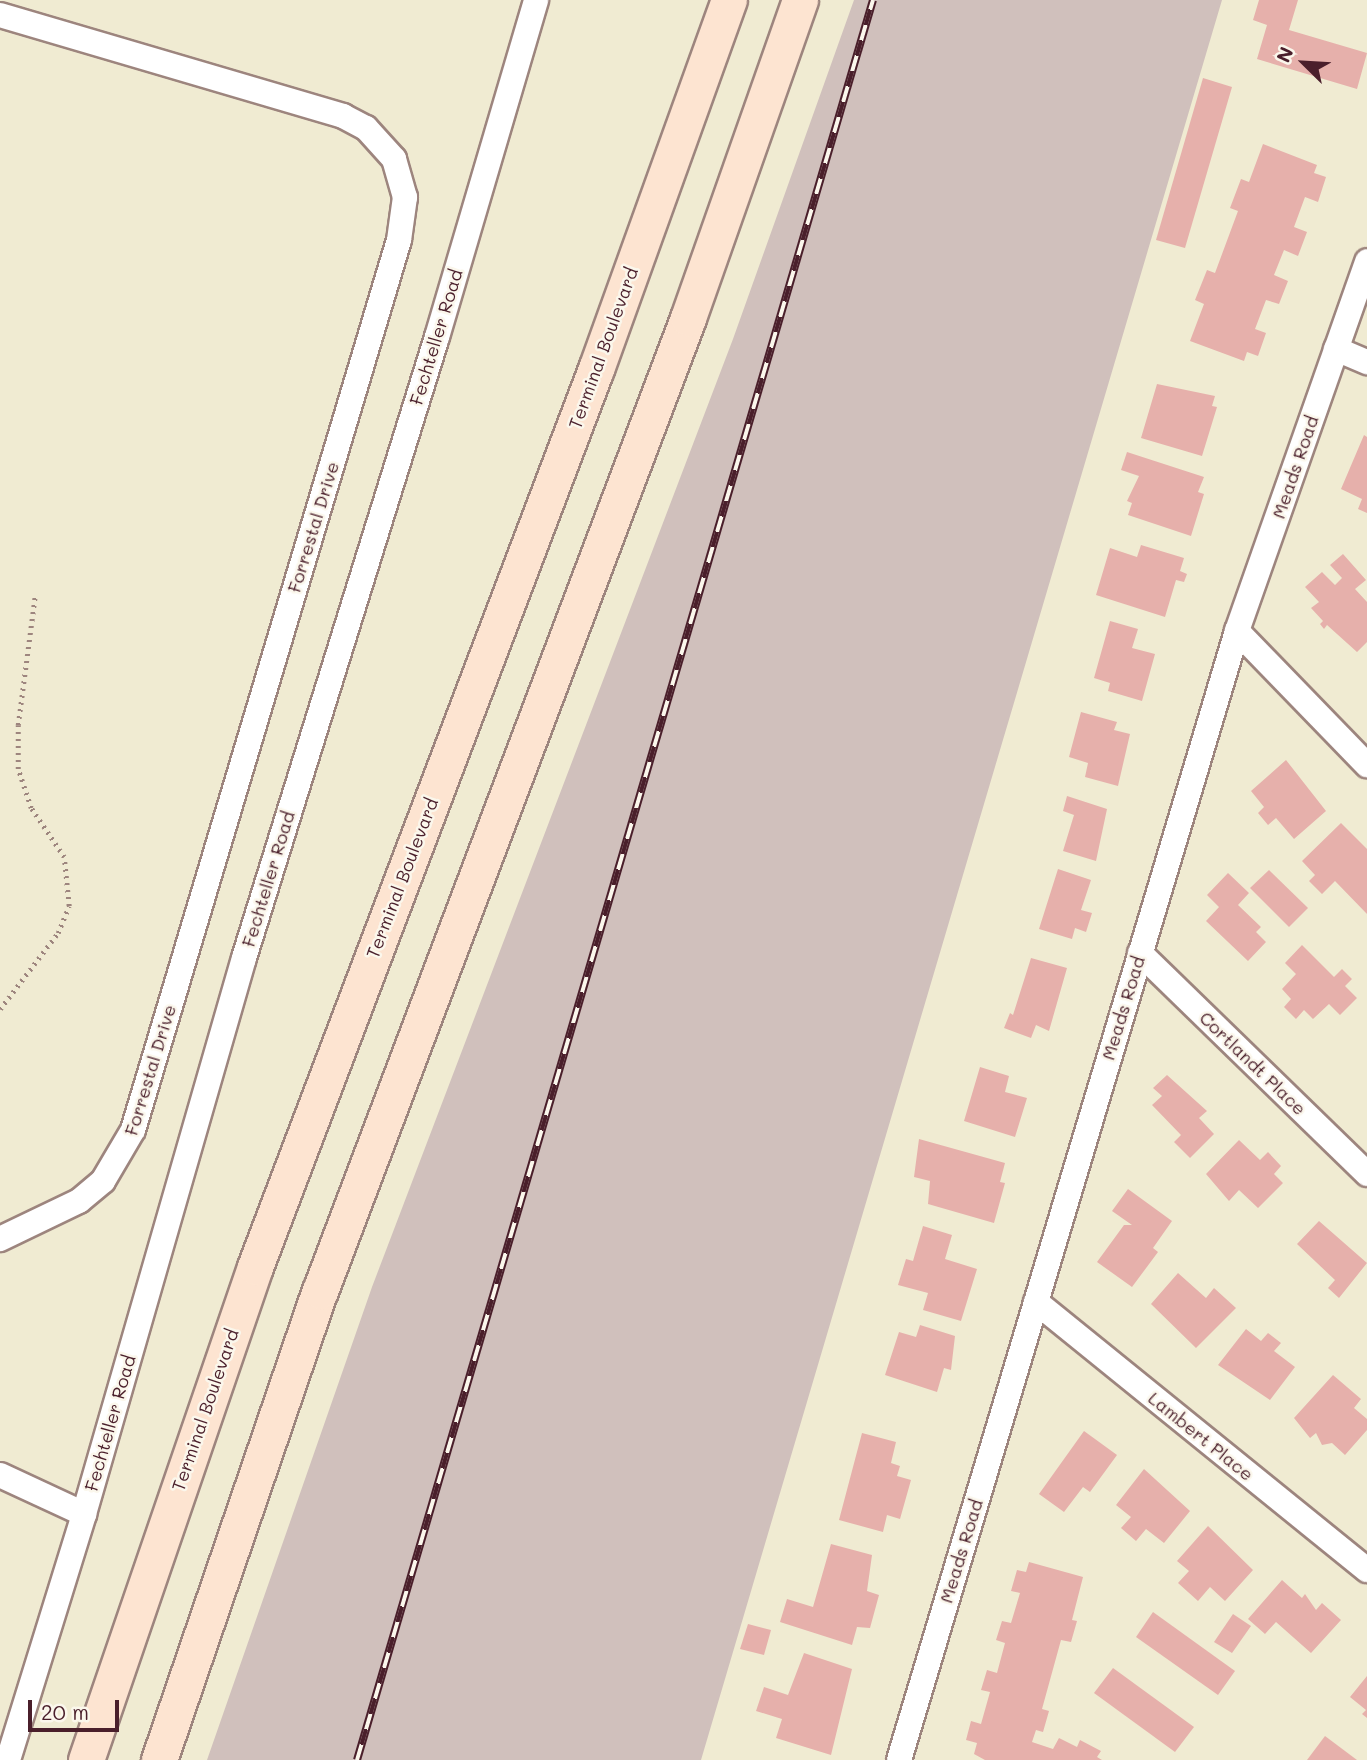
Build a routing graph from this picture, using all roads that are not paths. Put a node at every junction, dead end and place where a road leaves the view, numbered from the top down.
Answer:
1 (536, 0) edge
2 (729, 0) edge
3 (800, 0) edge
4 (0, 15) edge
5 (1367, 261) edge
6 (1336, 349) junction
7 (1367, 362) edge
8 (1237, 631) junction
9 (1367, 765) edge
10 (1140, 953) junction
11 (1367, 1174) edge
12 (0, 1239) edge
13 (1036, 1302) junction
14 (0, 1475) edge
15 (84, 1514) junction
16 (1367, 1570) edge
17 (8, 1760) edge
18 (86, 1760) edge
19 (159, 1760) edge
20 (899, 1760) edge

1 - 15 street, Fechteller Road
2 - 18 main road, Terminal Boulevard
3 - 19 main road
4 - 12 street, Forrestal Drive
5 - 6 street, Meads Road
6 - 7 street
6 - 8 street, Meads Road
8 - 9 street
8 - 10 street, Meads Road
10 - 11 street, Cortlandt Place
10 - 13 street, Meads Road
13 - 16 street, Lambert Place
13 - 20 street, Meads Road
14 - 15 street
15 - 17 street, Fechteller Road

